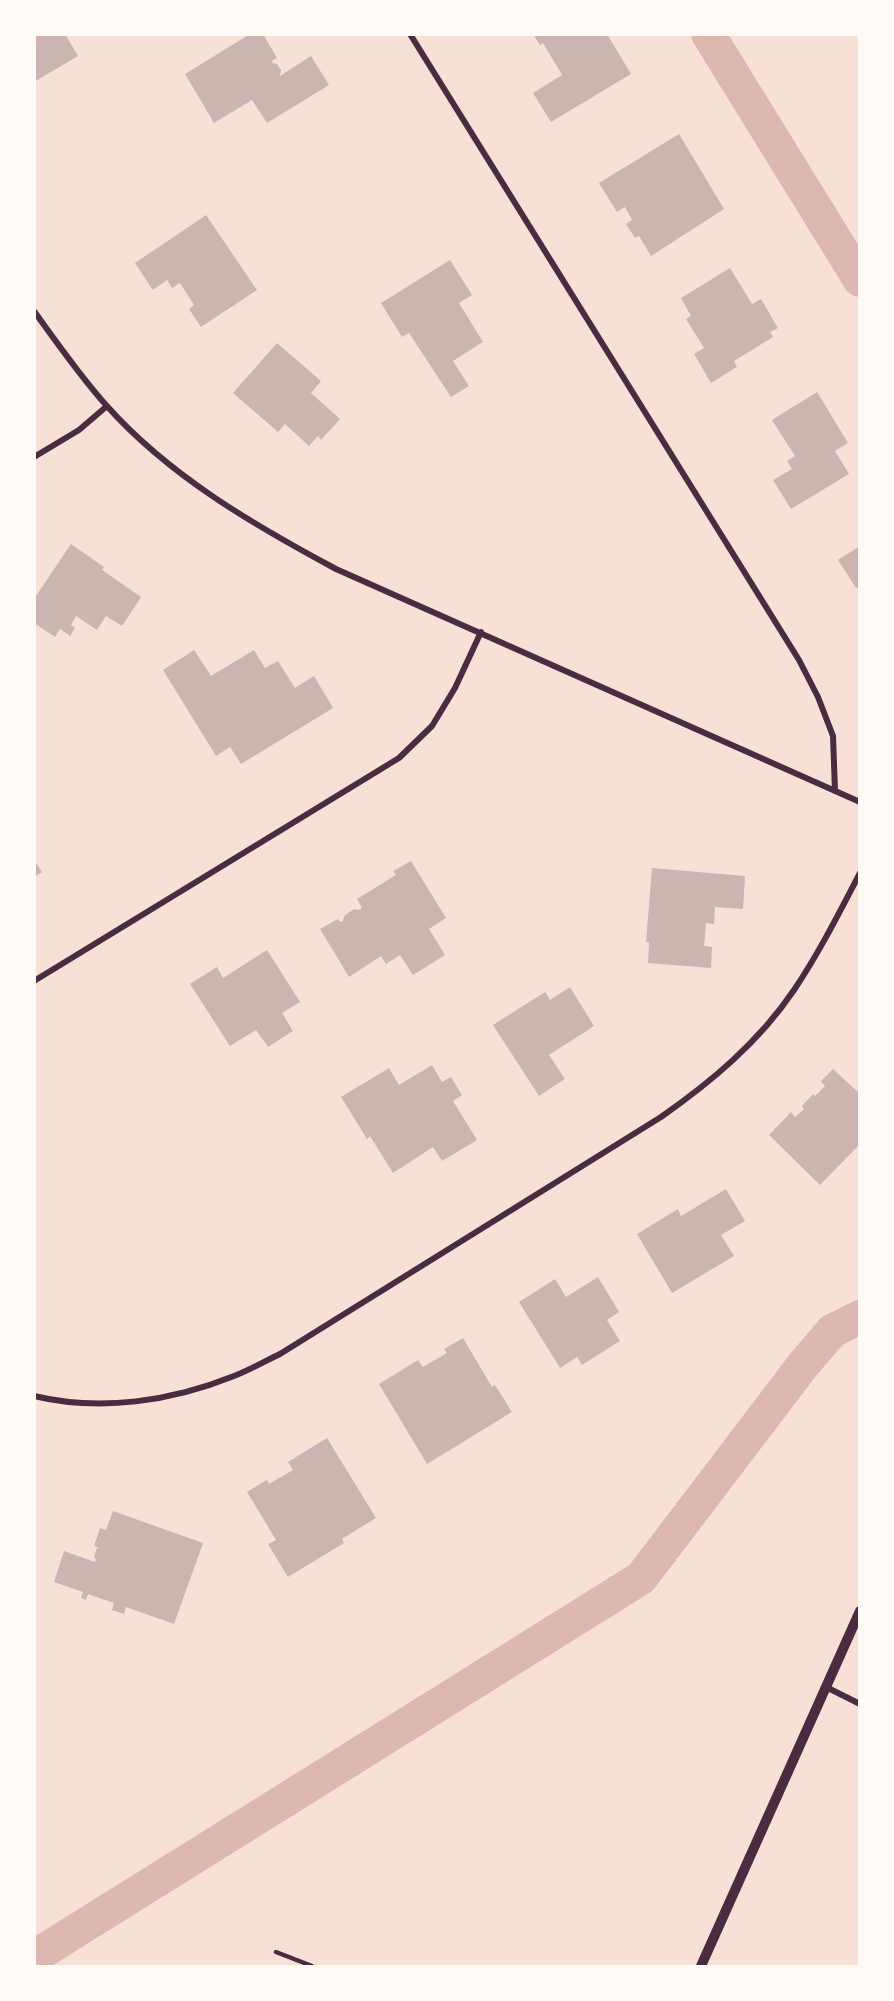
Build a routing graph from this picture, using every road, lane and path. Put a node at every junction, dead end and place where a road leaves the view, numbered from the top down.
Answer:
1 (410, 34) edge
2 (34, 311) edge
3 (107, 406) junction
4 (34, 457) edge
5 (481, 632) junction
6 (835, 791) junction
7 (860, 802) edge
8 (860, 873) edge
9 (34, 981) edge
10 (34, 1396) edge
11 (860, 1611) edge
12 (826, 1687) junction
13 (860, 1704) edge
14 (276, 1952) dead end
15 (312, 1966) edge
16 (700, 1966) edge

1 - 6 street
2 - 3 street
3 - 4 street
3 - 5 street
5 - 6 street
5 - 9 street
6 - 7 street
8 - 10 street
11 - 12 street
12 - 13 street
12 - 16 street
14 - 15 lane

